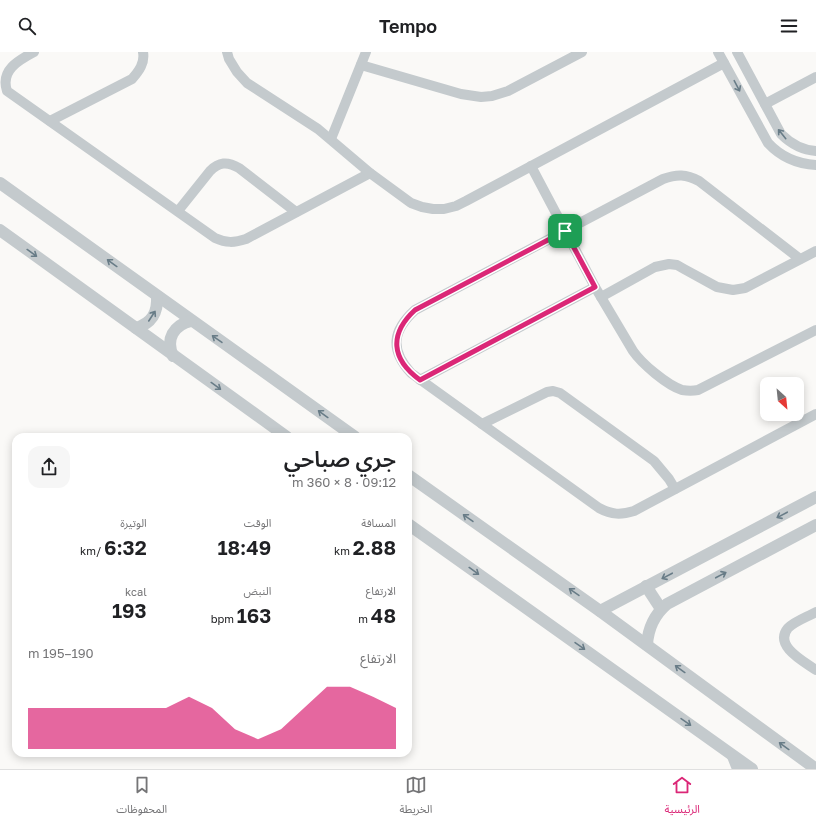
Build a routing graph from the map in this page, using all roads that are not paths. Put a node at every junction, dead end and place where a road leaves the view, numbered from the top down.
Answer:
1 (34, 52) edge
2 (143, 52) edge
3 (227, 52) edge
4 (366, 52) edge
5 (582, 52) edge
6 (718, 52) edge
7 (737, 52) edge
8 (724, 63) junction
9 (361, 65) junction
10 (816, 77) edge
11 (765, 104) junction
12 (50, 122) junction
13 (331, 139) junction
14 (816, 151) edge
15 (816, 165) edge
16 (531, 166) junction
17 (370, 173) junction
18 (0, 184) edge
19 (178, 211) junction
20 (296, 212) junction
21 (0, 230) edge
22 (565, 231) junction
23 (816, 251) edge
24 (800, 259) junction
25 (595, 287) junction
26 (157, 296) junction
27 (601, 297) junction
28 (191, 321) junction
29 (136, 328) junction
30 (816, 330) edge
31 (173, 356) junction
32 (420, 380) junction
33 (816, 414) edge
34 (482, 424) junction
35 (281, 433) edge
36 (349, 433) edge
37 (412, 478) edge
38 (675, 489) junction
39 (816, 496) edge
40 (816, 525) edge
41 (412, 527) edge
42 (646, 586) junction
43 (661, 609) junction
44 (600, 611) junction
45 (816, 612) edge
46 (647, 645) junction
47 (816, 670) edge
48 (731, 754) junction
49 (737, 769) edge
50 (752, 769) edge
51 (816, 769) edge

1 - 12 street
2 - 12 street
3 - 13 street
4 - 9 street
5 - 9 street
6 - 8 street
7 - 11 street
8 -> 15 street
8 - 16 street
9 - 13 street
10 - 11 street
14 -> 11 street
12 - 19 street
13 - 17 street
16 - 17 street
16 - 22 street
17 - 20 street
26 -> 18 street
19 - 20 street
19 - 20 street
21 -> 29 street
22 - 24 street
22 - 25 street
22 - 32 street
23 - 24 street
24 - 27 street
25 - 27 street
25 - 32 street
26 - 28 street
29 -> 26 street
27 - 30 street
28 - 31 street
36 -> 28 street
29 - 31 street
31 -> 35 street
32 - 34 street
33 - 38 street
34 - 38 street
34 - 38 street
44 -> 37 street
39 -> 42 street
43 -> 40 street
41 -> 48 street
42 - 43 street
42 - 44 street
43 - 46 street
44 - 46 street
45 - 47 street
51 -> 46 street
48 - 49 street
48 - 50 street

